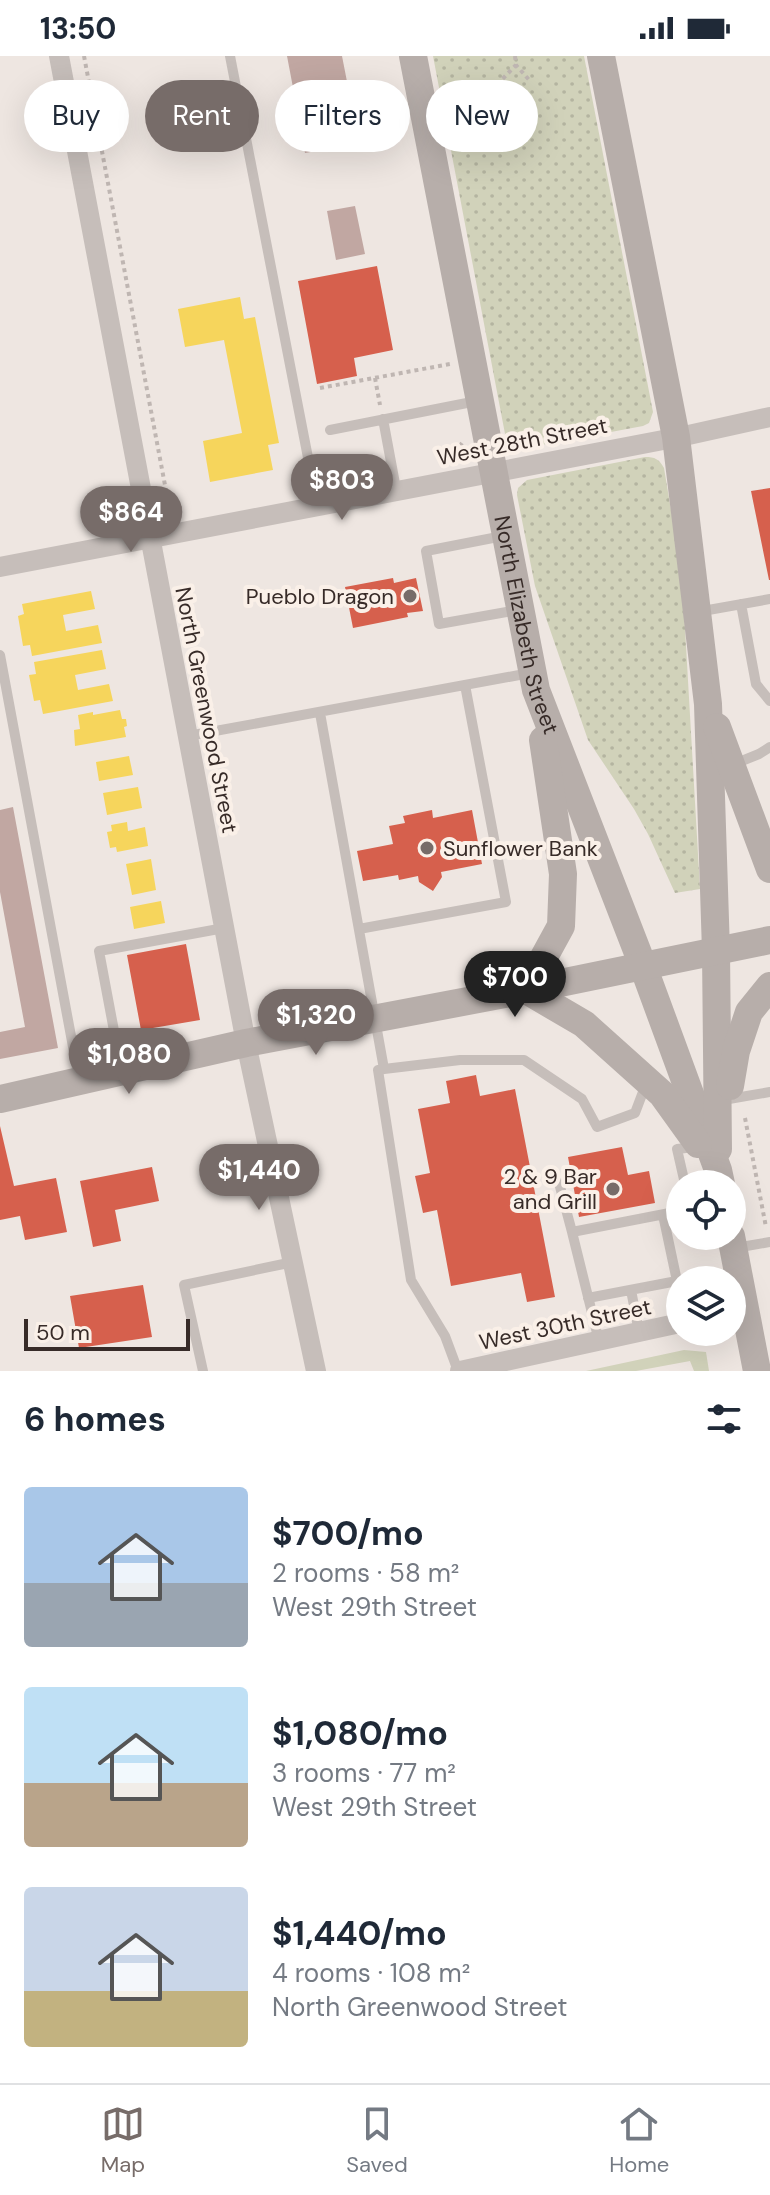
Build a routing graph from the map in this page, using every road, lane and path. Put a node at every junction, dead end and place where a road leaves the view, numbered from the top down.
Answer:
1 (59, 56) edge
2 (84, 56) edge
3 (230, 56) edge
4 (413, 56) edge
5 (515, 56) edge
6 (605, 58) edge
7 (516, 65) junction
8 (501, 80) edge
9 (529, 80) edge
10 (452, 364) dead end
11 (375, 378) junction
12 (320, 388) dead end
13 (479, 401) junction
14 (770, 417) edge
15 (383, 419) junction
16 (330, 430) dead end
17 (676, 437) junction
18 (452, 458) dead end
19 (437, 461) dead end
20 (492, 471) junction
21 (396, 489) junction
22 (317, 504) junction
23 (197, 508) dead end
24 (505, 536) junction
25 (151, 538) junction
26 (0, 567) edge
27 (770, 599) edge
28 (741, 604) junction
29 (519, 609) junction
30 (697, 612) junction
31 (0, 655) edge
32 (534, 681) junction
33 (465, 685) junction
34 (770, 701) edge
35 (708, 704) junction
36 (320, 713) junction
37 (188, 736) junction
38 (770, 747) edge
39 (730, 765) junction
40 (770, 869) edge
41 (224, 928) junction
42 (359, 929) junction
43 (770, 940) edge
44 (716, 951) junction
45 (643, 966) junction
46 (770, 986) edge
47 (526, 990) junction
48 (376, 1019) junction
49 (246, 1043) junction
50 (384, 1069) junction
51 (122, 1071) junction
52 (79, 1081) junction
53 (648, 1081) junction
54 (770, 1092) edge
55 (0, 1099) edge
56 (729, 1099) junction
57 (700, 1147) junction
58 (682, 1170) edge
59 (715, 1170) edge
60 (716, 1170) edge
61 (719, 1170) edge
62 (720, 1170) edge
63 (559, 1183) dead end
64 (666, 1214) edge
65 (663, 1215) junction
66 (572, 1232) junction
67 (746, 1242) edge
68 (770, 1242) edge
69 (293, 1262) junction
70 (674, 1266) edge
71 (666, 1283) edge
72 (631, 1290) junction
73 (588, 1298) junction
74 (666, 1326) edge
75 (639, 1332) junction
76 (746, 1336) edge
77 (599, 1341) junction
78 (507, 1366) edge
79 (203, 1371) edge
80 (316, 1371) edge
81 (459, 1371) edge
82 (757, 1371) edge

1 - 25 street, North Greenwood Street
2 - 23 path
3 - 22 lane
4 - 13 main road, North Elizabeth Street
5 - 7 path
6 - 17 main road
7 - 8 path
7 - 9 path
10 - 11 path
11 - 12 path
11 - 15 path
13 - 15 lane
13 - 20 main road, North Elizabeth Street
14 - 17 street, West 28th Street
15 - 16 lane
15 - 21 lane
17 - 20 street, West 28th Street
17 - 30 main road
18 - 19 path
20 - 21 street, West 28th Street
20 - 24 main road, North Elizabeth Street
21 - 22 street, West 28th Street
22 - 25 street, West 28th Street
24 - 29 main road, North Elizabeth Street
24 - 29 lane
25 - 26 street, West 28th Street
25 - 37 street, North Greenwood Street
27 - 28 lane
28 - 30 lane
28 - 34 lane
29 - 32 main road, North Elizabeth Street
30 - 35 main road
31 - 52 lane
32 - 33 lane
32 - 45 main road, North Elizabeth Street
32 - 47 main road
33 - 36 lane
33 - 42 lane
35 - 39 main road
35 - 44 main road
36 - 37 lane
36 - 42 lane
37 - 41 street, North Greenwood Street
38 - 39 lane
39 - 40 main road
41 - 49 street, North Greenwood Street
41 - 51 lane
42 - 48 lane
43 - 44 main road
44 - 45 main road
44 - 61 main road
45 - 47 main road
45 - 60 main road, North Elizabeth Street
46 - 56 main road
47 - 48 main road
47 - 53 main road
48 - 49 main road
48 - 50 lane
49 - 51 main road
49 - 69 street, North Greenwood Street
50 - 53 lane
50 - 81 lane
51 - 52 main road
52 - 55 main road
53 - 57 main road
54 - 56 lane
56 - 62 main road
57 - 58 lane
57 - 59 main road
63 - 66 lane
64 - 65 lane
65 - 66 lane
65 - 70 lane
66 - 73 lane
67 - 68 lane
69 - 79 lane
69 - 80 street, North Greenwood Street
71 - 72 lane
72 - 73 lane
72 - 75 lane
73 - 77 lane
74 - 75 street, West 30th Street
75 - 77 street, West 30th Street
76 - 82 main road
77 - 78 street, West 30th Street
78 - 81 street, West 30th Street

